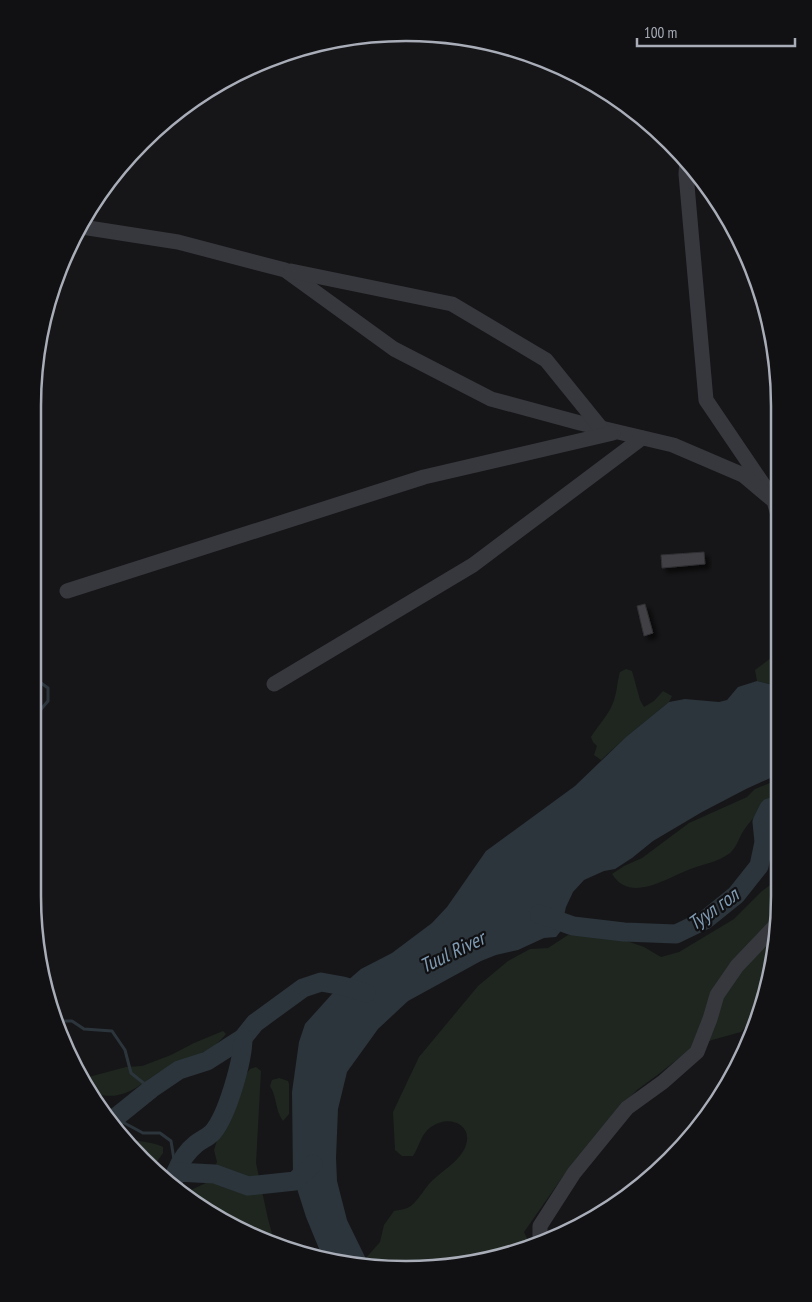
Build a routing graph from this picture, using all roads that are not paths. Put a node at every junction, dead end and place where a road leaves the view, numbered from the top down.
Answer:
1 (686, 173) edge
2 (88, 228) edge
3 (285, 270) junction
4 (601, 428) junction
5 (616, 432) junction
6 (642, 438) junction
7 (771, 500) edge
8 (771, 503) edge
9 (67, 591) dead end
10 (274, 684) dead end
11 (769, 932) edge
12 (540, 1235) edge

1 - 7 street
2 - 3 street
3 - 4 street
3 - 4 street
4 - 5 street
5 - 6 street
5 - 9 street
6 - 8 street
6 - 10 street
11 - 12 street

